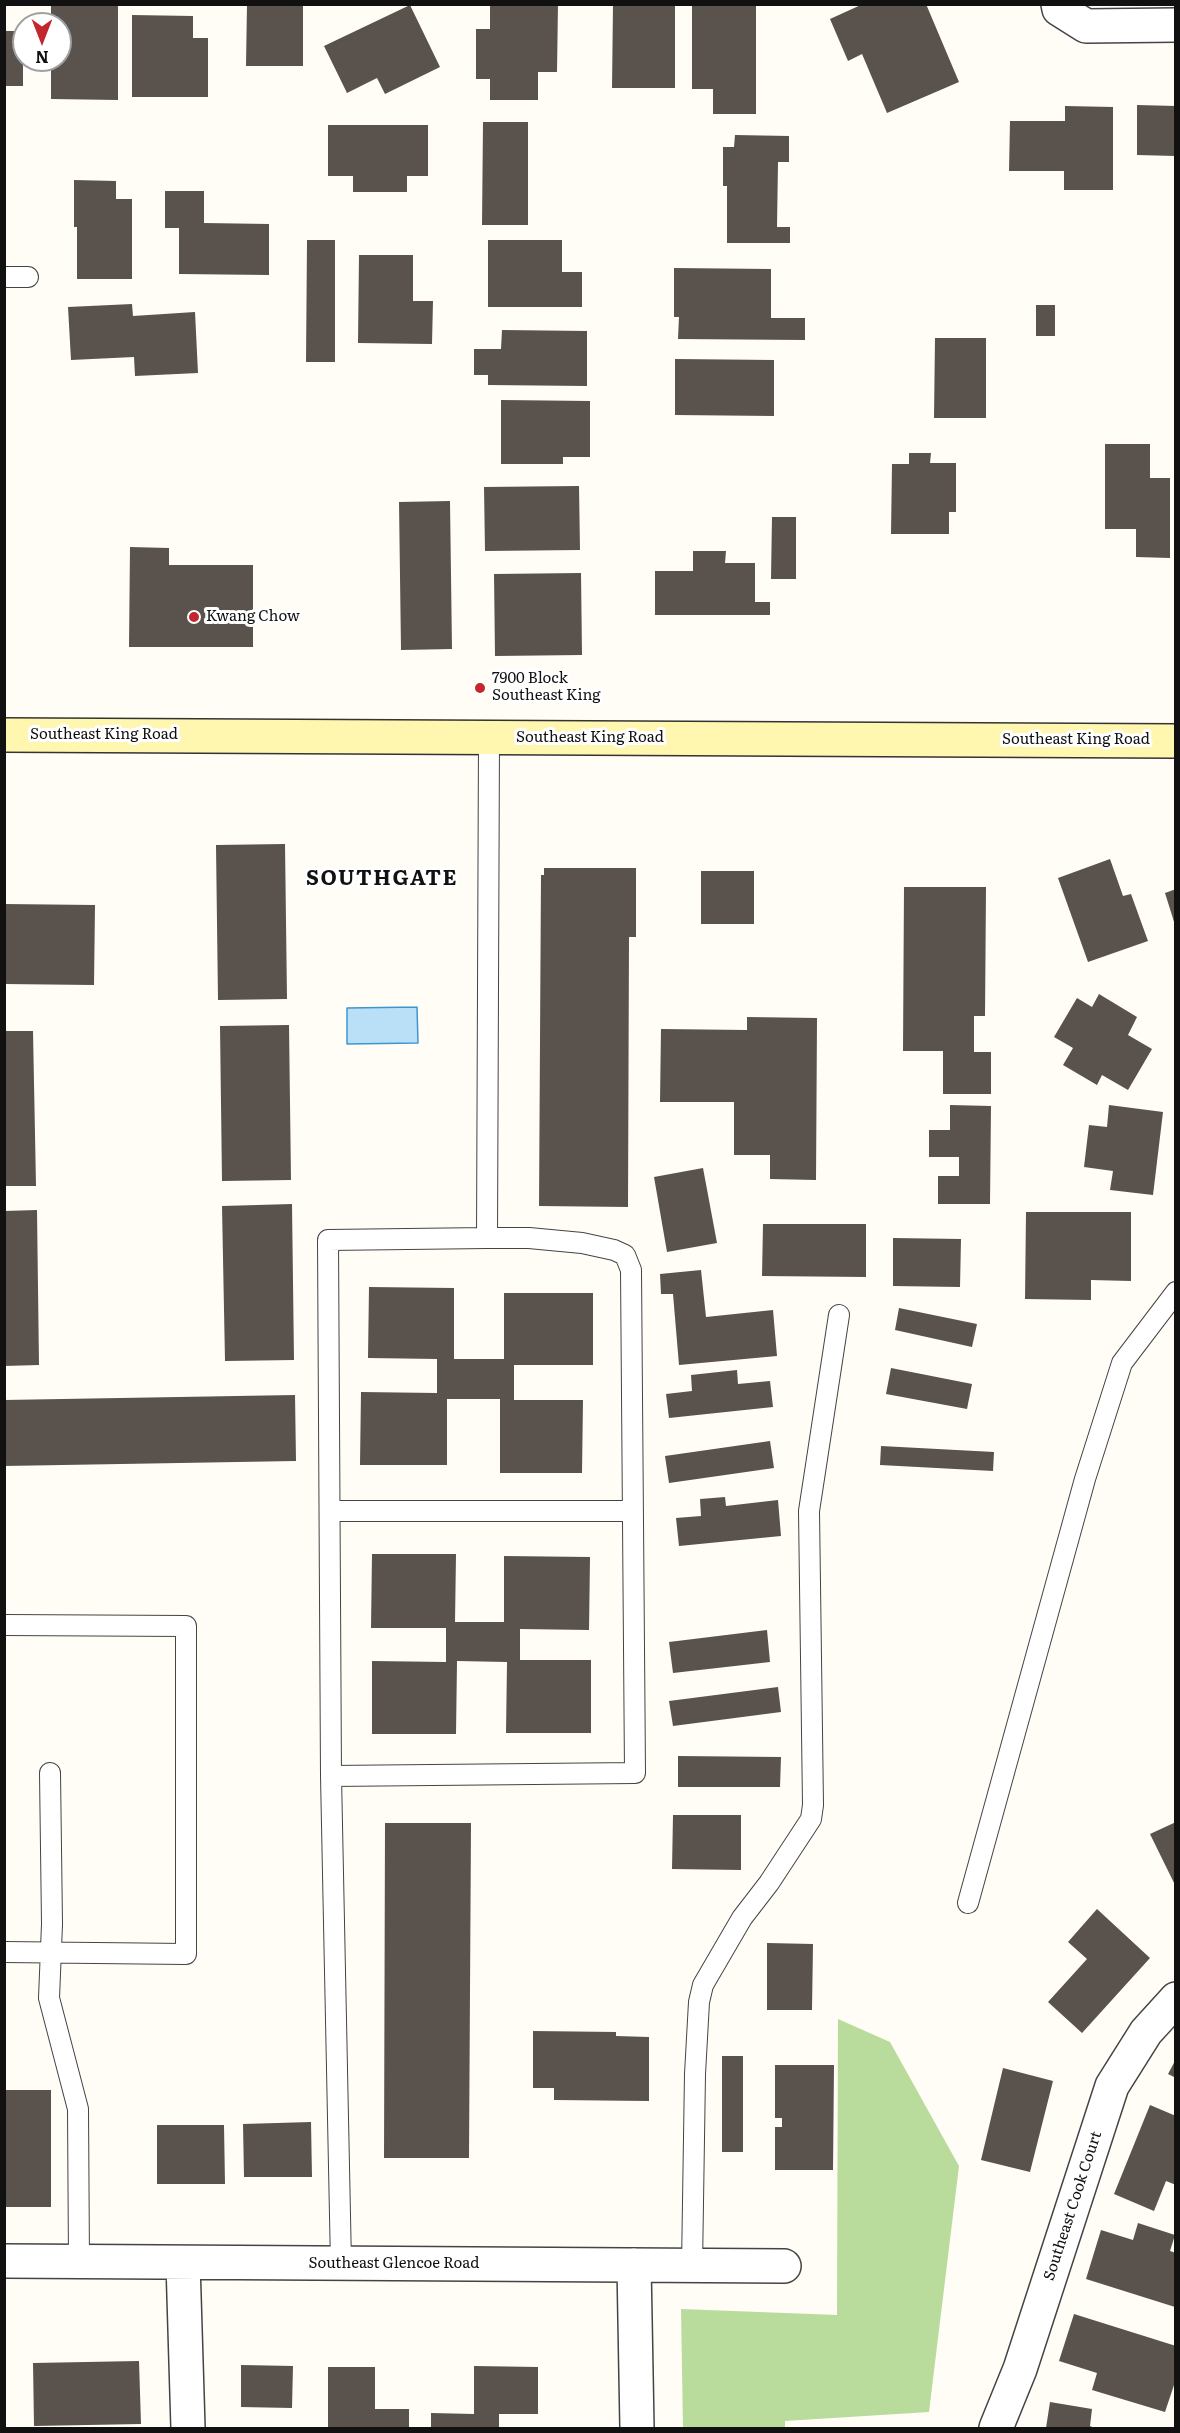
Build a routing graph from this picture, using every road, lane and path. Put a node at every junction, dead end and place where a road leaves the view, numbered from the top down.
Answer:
1 (1058, 7) edge
2 (1176, 25) edge
3 (4, 277) edge
4 (28, 277) dead end
5 (4, 735) edge
6 (489, 738) junction
7 (1176, 741) edge
8 (487, 1238) junction
9 (1176, 1292) edge
10 (839, 1315) dead end
11 (330, 1511) junction
12 (633, 1511) junction
13 (4, 1626) edge
14 (50, 1773) dead end
15 (331, 1776) junction
16 (968, 1903) dead end
17 (4, 1952) edge
18 (50, 1953) junction
19 (1176, 1999) edge
20 (4, 2261) edge
21 (79, 2262) junction
22 (183, 2262) junction
23 (341, 2264) junction
24 (634, 2265) junction
25 (692, 2266) junction
26 (784, 2266) dead end
27 (188, 2428) edge
28 (637, 2428) edge
29 (996, 2428) edge

1 - 2 street
3 - 4 lane
5 - 6 main road, Southeast King Road
6 - 7 main road, Southeast King Road
6 - 8 lane
8 - 11 lane
8 - 12 lane
9 - 16 lane
10 - 25 lane
11 - 12 lane
11 - 15 lane
12 - 15 lane
13 - 18 lane
14 - 18 lane
15 - 23 lane
17 - 18 lane
18 - 21 lane
19 - 29 street, Southeast Cook Court
20 - 21 street, Southeast Glencoe Road
21 - 22 street, Southeast Glencoe Road
22 - 23 street, Southeast Glencoe Road
22 - 27 street
23 - 24 street, Southeast Glencoe Road
24 - 25 street, Southeast Glencoe Road
24 - 28 street
25 - 26 street, Southeast Glencoe Road

